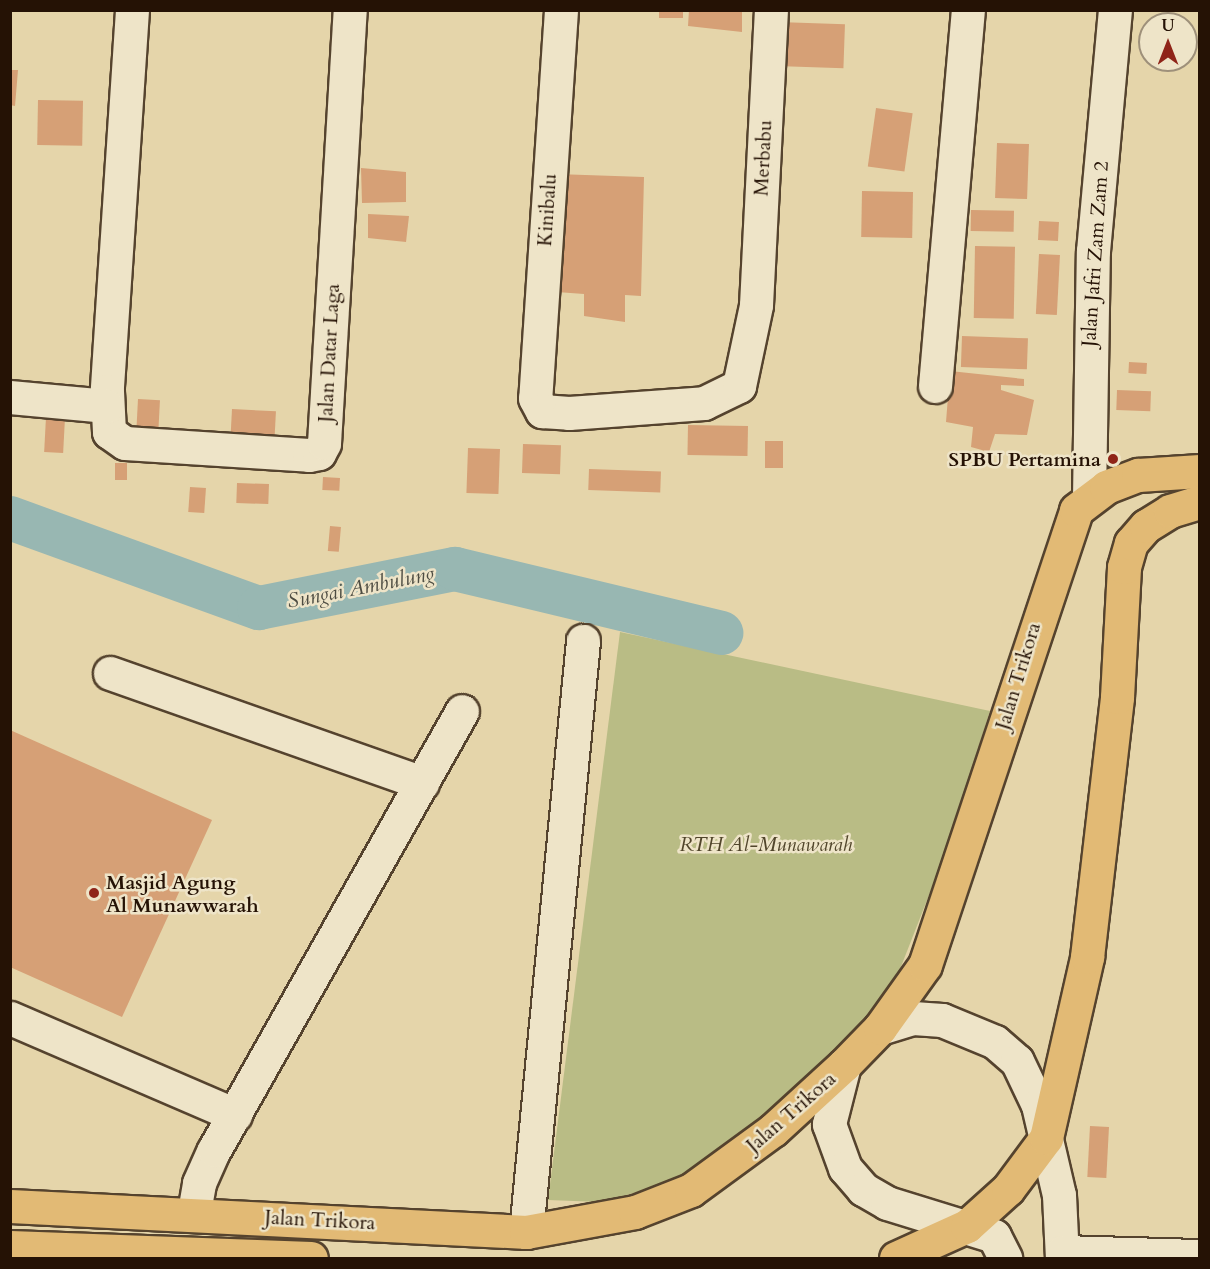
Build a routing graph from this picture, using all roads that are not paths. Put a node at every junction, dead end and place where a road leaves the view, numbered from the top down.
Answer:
1 (132, 10) edge
2 (350, 10) edge
3 (561, 10) edge
4 (771, 10) edge
5 (968, 10) edge
6 (1115, 10) edge
7 (935, 387) dead end
8 (10, 397) edge
9 (107, 406) junction
10 (539, 408) joint
11 (1200, 471) edge
12 (1089, 498) junction
13 (1200, 502) edge
14 (583, 641) dead end
15 (110, 673) dead end
16 (462, 711) dead end
17 (422, 783) junction
18 (10, 1018) edge
19 (880, 1028) junction
20 (844, 1065) junction
21 (235, 1115) junction
22 (1046, 1137) junction
23 (10, 1206) edge
24 (194, 1212) junction
25 (967, 1226) junction
26 (526, 1232) junction
27 (10, 1247) edge
28 (190, 1253) junction
29 (1062, 1255) edge
30 (1200, 1256) edge
31 (312, 1258) edge
32 (896, 1258) edge
33 (1005, 1258) edge

1 - 9 street
2 - 9 street, Jalan Datar Laga
3 - 10 street, Kinibalu
4 - 10 street, Merbabu
5 - 7 street
6 - 12 street, Jalan Jafri Zam Zam 2
8 - 9 street
11 - 12 main road, Jalan Trikora
12 - 19 main road, Jalan Trikora
13 - 22 main road
14 - 26 street
15 - 17 street
16 - 17 street
17 - 21 street
18 - 21 street
19 - 20 main road, Jalan Trikora
19 - 22 street
20 - 25 street
20 - 26 main road, Jalan Trikora
21 - 24 street
22 - 25 main road
22 - 29 street
23 - 24 main road, Jalan Trikora
24 - 26 main road, Jalan Trikora
24 - 28 main road
25 - 32 main road
25 - 33 street
27 - 28 main road, Jalan Trikora
28 - 31 main road, Jalan Trikora
29 - 30 street

